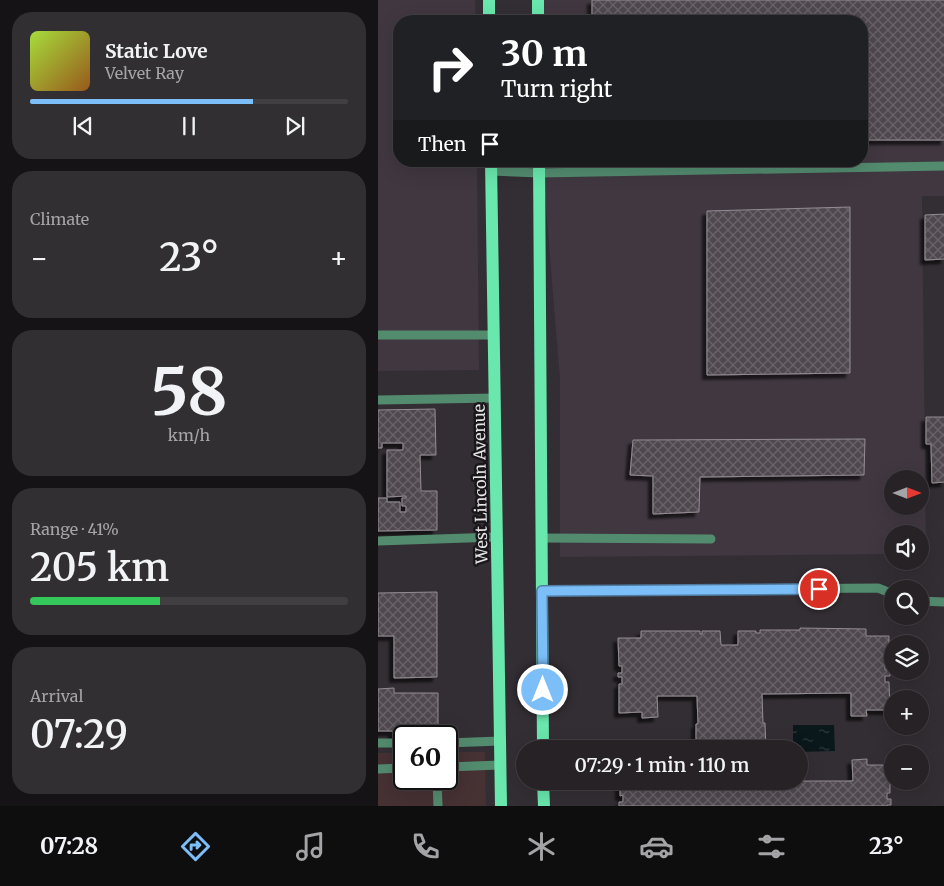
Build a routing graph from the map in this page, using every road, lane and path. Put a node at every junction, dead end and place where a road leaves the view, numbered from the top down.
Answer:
1 (489, 0) edge
2 (538, 0) edge
3 (489, 15) edge
4 (538, 15) edge
5 (868, 166) edge
6 (944, 166) edge
7 (491, 167) edge
8 (539, 167) edge
9 (378, 335) edge
10 (494, 335) junction
11 (495, 398) junction
12 (378, 400) edge
13 (497, 537) junction
14 (541, 538) junction
15 (711, 539) dead end
16 (378, 541) edge
17 (884, 590) edge
18 (542, 591) junction
19 (929, 601) edge
20 (944, 602) edge
21 (543, 740) edge
22 (500, 741) junction
23 (378, 743) edge
24 (393, 743) edge
25 (458, 743) edge
26 (500, 765) junction
27 (458, 766) edge
28 (378, 768) edge
29 (393, 768) edge
30 (437, 790) edge
31 (543, 790) edge
32 (438, 806) edge
33 (500, 806) edge
34 (544, 806) edge

1 - 3 main road
2 - 4 main road
5 - 6 lane
7 - 10 main road, West Lincoln Avenue
8 - 14 main road
9 - 10 lane
10 - 11 main road, West Lincoln Avenue
11 - 12 lane
11 - 13 main road, West Lincoln Avenue
13 - 16 lane
13 - 22 main road, West Lincoln Avenue
14 - 15 lane
14 - 18 main road
17 - 18 lane
18 - 21 main road
19 - 20 lane
22 - 25 lane
22 - 26 main road, West Lincoln Avenue
23 - 24 lane
26 - 27 lane
26 - 33 main road, West Lincoln Avenue
28 - 29 lane
30 - 32 lane
31 - 34 main road

